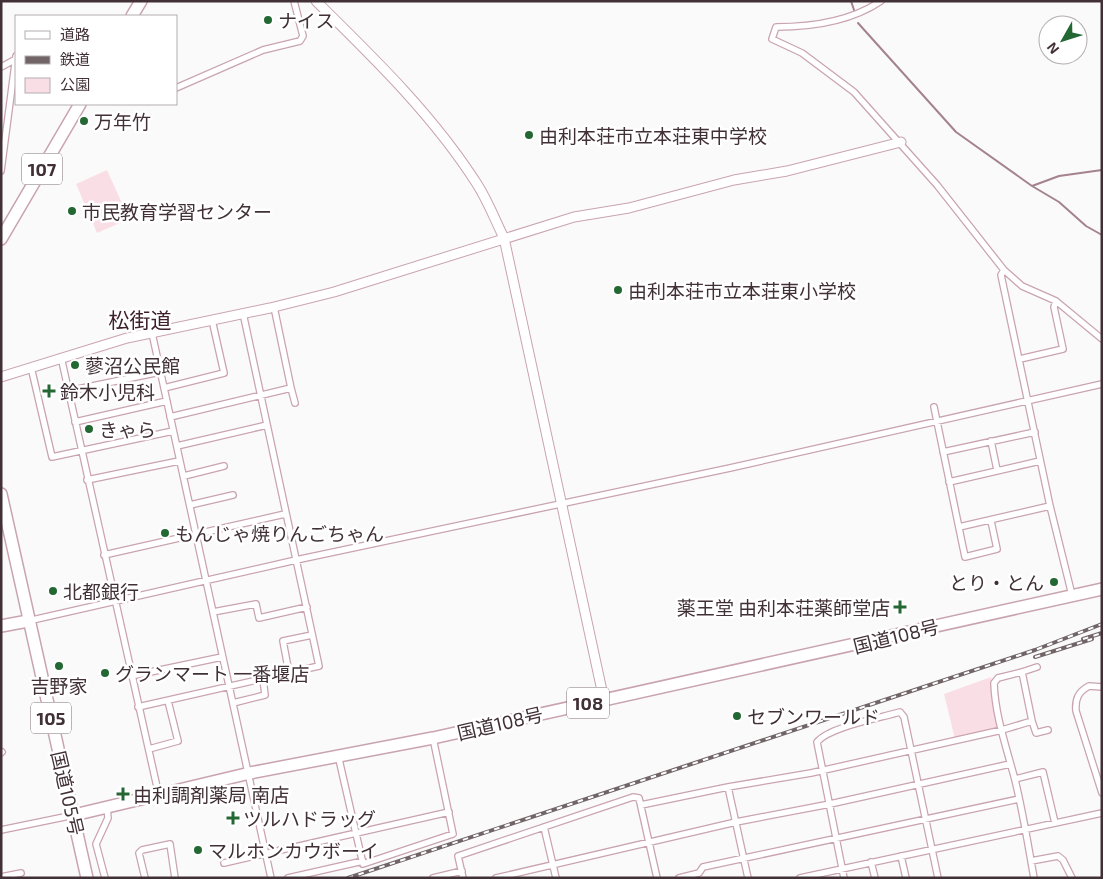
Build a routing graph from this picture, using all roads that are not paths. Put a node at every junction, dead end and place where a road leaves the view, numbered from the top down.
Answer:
1 (294, 1) edge
2 (316, 1) edge
3 (881, 1) edge
4 (15, 58) edge
5 (15, 65) edge
6 (1, 67) edge
7 (178, 87) edge
8 (79, 105) edge
9 (902, 142) junction
10 (1, 170) edge
11 (4, 227) edge
12 (504, 238) junction
13 (1, 239) edge
14 (1004, 270) junction
15 (1015, 281) junction
16 (1004, 287) junction
17 (1056, 301) junction
18 (274, 307) junction
19 (243, 313) junction
20 (212, 320) junction
21 (152, 332) junction
22 (1102, 339) edge
23 (61, 357) junction
24 (1020, 359) junction
25 (31, 368) junction
26 (160, 372) junction
27 (1, 377) edge
28 (1102, 384) edge
29 (164, 388) junction
30 (291, 388) junction
31 (68, 391) junction
32 (260, 395) junction
33 (1028, 400) junction
34 (167, 401) junction
35 (295, 403) dead end
36 (934, 407) dead end
37 (170, 417) junction
38 (936, 421) junction
39 (75, 422) junction
40 (267, 425) junction
41 (173, 431) junction
42 (1034, 432) junction
43 (991, 441) junction
44 (177, 446) junction
45 (80, 451) junction
46 (943, 452) junction
47 (179, 461) junction
48 (1040, 461) junction
49 (224, 466) dead end
50 (998, 470) junction
51 (184, 476) junction
52 (88, 480) junction
53 (949, 482) junction
54 (1, 494) edge
55 (233, 495) dead end
56 (562, 503) junction
57 (190, 505) junction
58 (1050, 506) junction
59 (285, 514) junction
60 (991, 521) junction
61 (959, 527) junction
62 (198, 535) junction
63 (104, 555) junction
64 (296, 560) junction
65 (206, 581) junction
66 (1102, 590) edge
67 (1072, 595) junction
68 (115, 601) junction
69 (307, 607) junction
70 (213, 612) junction
71 (28, 621) junction
72 (1, 626) edge
73 (312, 635) junction
74 (222, 657) junction
75 (1037, 667) dead end
76 (1022, 672) junction
77 (289, 673) junction
78 (131, 676) junction
79 (263, 679) junction
80 (228, 686) junction
81 (1102, 687) edge
82 (604, 700) junction
83 (168, 701) junction
84 (233, 703) junction
85 (138, 707) junction
86 (1032, 722) junction
87 (1002, 730) junction
88 (1048, 730) dead end
89 (432, 738) junction
90 (149, 748) junction
91 (910, 749) junction
92 (338, 755) junction
93 (1010, 764) junction
94 (821, 770) junction
95 (250, 773) junction
96 (1015, 779) junction
97 (918, 784) junction
98 (728, 787) junction
99 (1102, 792) edge
100 (159, 796) junction
101 (1019, 799) junction
102 (830, 804) junction
103 (641, 805) junction
104 (108, 807) junction
105 (449, 812) junction
106 (1102, 813) edge
107 (74, 815) junction
108 (925, 817) junction
109 (736, 822) junction
110 (1055, 823) junction
111 (544, 827) junction
112 (1, 830) edge
113 (1025, 831) junction
114 (356, 832) junction
115 (836, 837) junction
116 (650, 843) junction
117 (932, 849) junction
118 (267, 852) junction
119 (902, 856) junction
120 (744, 858) junction
121 (362, 860) junction
122 (1031, 861) junction
123 (871, 862) junction
124 (224, 863) dead end
125 (553, 865) junction
126 (842, 868) junction
127 (21, 873) dead end
128 (463, 875) edge
129 (813, 876) edge
130 (1, 877) edge
131 (87, 878) edge
132 (105, 878) edge
133 (145, 878) edge
134 (175, 878) edge
135 (271, 878) edge
136 (288, 878) edge
137 (433, 878) edge
138 (496, 878) edge
139 (556, 878) edge
140 (657, 878) edge
141 (678, 878) edge
142 (748, 878) edge
143 (800, 878) edge
144 (844, 878) edge
145 (875, 878) edge
146 (906, 878) edge
147 (938, 878) edge
148 (1034, 878) edge
149 (1072, 878) edge

1 - 7 street
2 - 12 street
3 - 9 street
4 - 6 street
5 - 10 street
8 - 11 highway, 107
9 - 12 street
9 - 14 street
11 - 13 highway, 107
12 - 18 street
12 - 56 street
14 - 15 street
14 - 16 street
15 - 16 street
15 - 17 street
16 - 24 street
17 - 22 street
17 - 24 street
18 - 19 street
18 - 30 street
19 - 20 street
19 - 32 street
20 - 21 street
20 - 29 street
21 - 23 street
21 - 26 street
23 - 25 street
23 - 31 street
24 - 33 street
25 - 27 street
25 - 45 street
26 - 29 street
26 - 31 street
28 - 33 street
29 - 34 street
30 - 32 street
30 - 35 street
31 - 39 street
32 - 37 street
32 - 40 street
33 - 38 street
33 - 42 street
34 - 37 street
34 - 39 street
36 - 38 street
37 - 41 street
38 - 46 street
38 - 56 street
39 - 45 street
40 - 44 street
40 - 59 street
41 - 44 street
41 - 45 street
42 - 43 street
42 - 48 street
43 - 46 street
43 - 50 street
44 - 47 street
45 - 52 street
46 - 53 street
47 - 51 street
47 - 52 street
48 - 50 street
48 - 58 street
49 - 51 street
50 - 53 street
51 - 57 street
52 - 63 street
53 - 61 street
54 - 71 highway, 国道105号
55 - 57 street
56 - 64 street
56 - 82 street
57 - 62 street
58 - 60 street
58 - 67 street
59 - 62 street
59 - 64 street
60 - 61 street
60 - 61 street
62 - 63 street
62 - 65 street
63 - 68 street
64 - 65 street
64 - 69 street
65 - 68 street
65 - 70 street
66 - 67 highway, 国道108号 / 108
67 - 82 highway, 国道108号 / 108
68 - 71 street
68 - 78 street
69 - 70 street
69 - 73 street
70 - 74 street
71 - 72 highway
71 - 107 highway, 国道105号 / 105
73 - 77 street
73 - 77 street
74 - 78 street
74 - 80 street
75 - 76 street
76 - 86 street
76 - 87 street
77 - 79 street
78 - 85 street
79 - 80 street
79 - 84 street
80 - 83 street
80 - 84 street
81 - 99 street
82 - 89 highway, 国道108号 / 108
83 - 85 street
83 - 90 street
84 - 95 street
85 - 90 street
86 - 87 street
86 - 88 street
87 - 91 street
87 - 93 street
89 - 92 highway, 国道108号 / 108
89 - 105 street
90 - 100 street
91 - 94 street
91 - 94 street
91 - 97 street
92 - 95 highway, 国道108号 / 108
92 - 114 street
93 - 96 street
93 - 97 street
94 - 98 street
94 - 102 street
95 - 100 highway, 国道108号 / 108
95 - 118 street
96 - 101 street
96 - 110 street
97 - 102 street
97 - 108 street
98 - 103 street
98 - 109 street
100 - 104 highway, 国道108号 / 108
101 - 108 street
101 - 113 street
102 - 109 street
102 - 115 street
103 - 111 street
103 - 116 street
104 - 107 highway, 国道108号 / 108
104 - 132 street
105 - 114 street
105 - 121 street
106 - 110 street
107 - 112 street
107 - 131 highway, 国道105号 / 105
108 - 115 street
108 - 117 street
109 - 116 street
109 - 120 street
110 - 113 street
111 - 125 street
111 - 128 street
113 - 117 street
113 - 122 street
114 - 118 street
114 - 121 street
115 - 120 street
115 - 126 street
116 - 125 street
116 - 140 street
117 - 119 street
117 - 147 street
118 - 124 street
118 - 135 street
119 - 123 street
119 - 146 street
120 - 141 street
120 - 142 street
121 - 136 street
122 - 148 street
122 - 149 street
123 - 126 street
123 - 145 street
125 - 138 street
125 - 139 street
126 - 129 street
126 - 144 street
127 - 130 street
128 - 137 street
129 - 143 street
133 - 134 street

